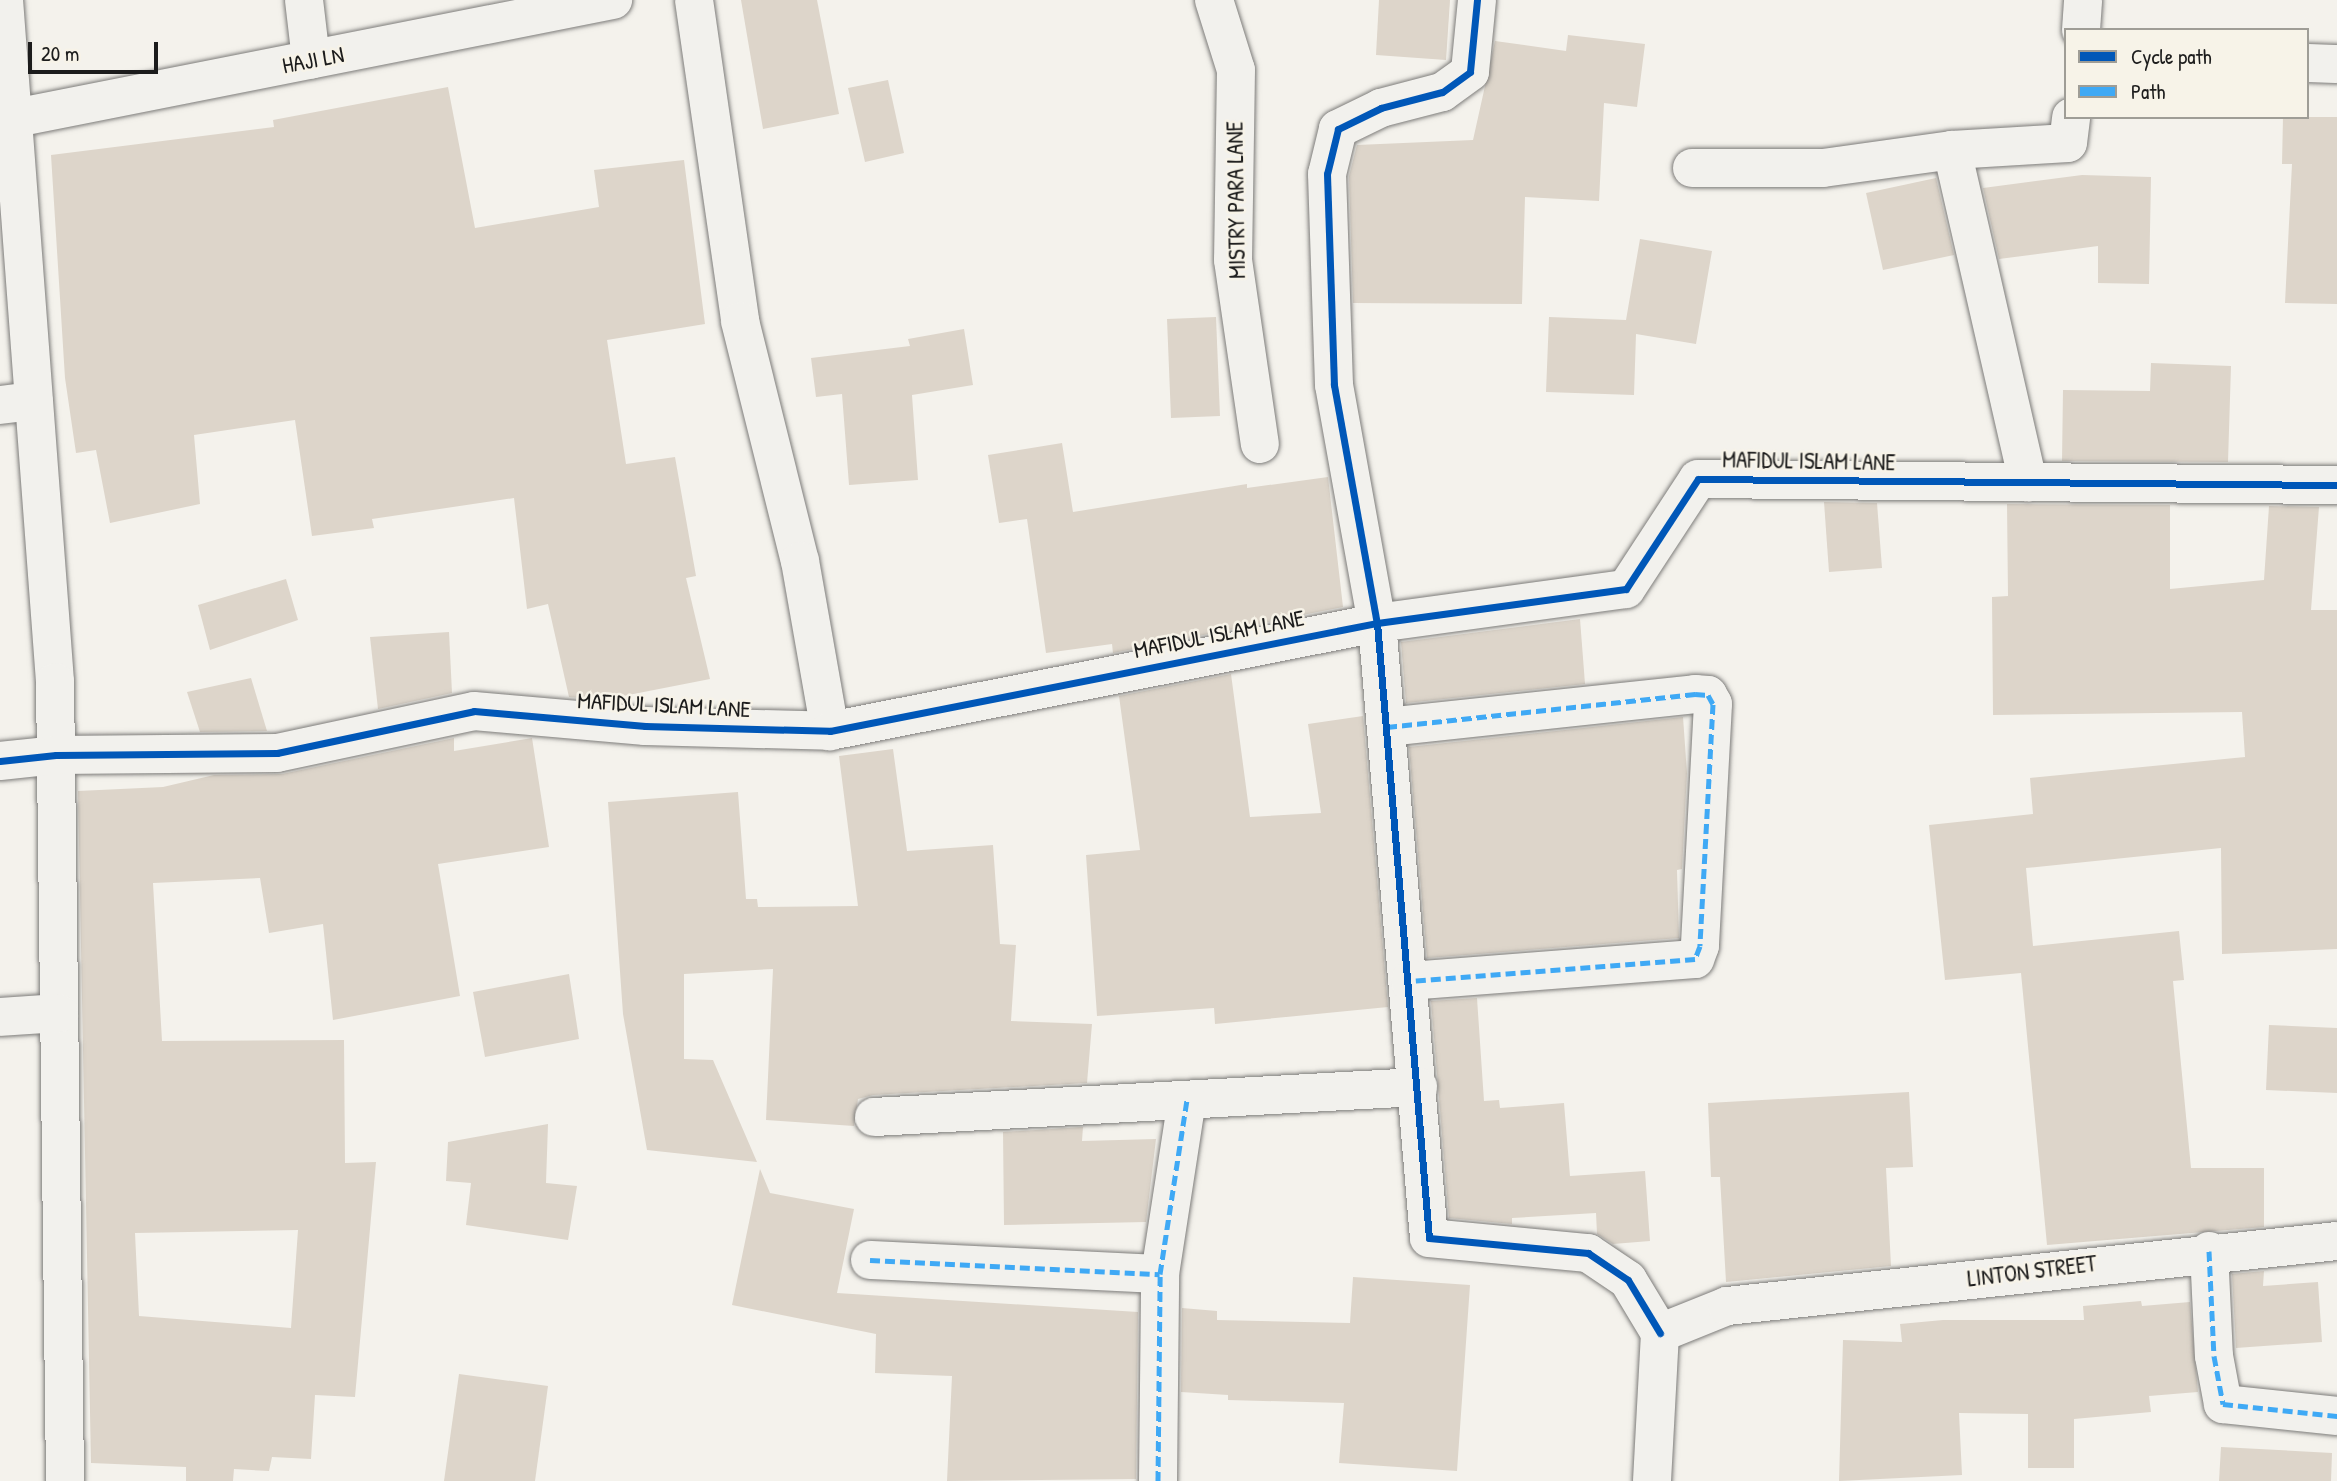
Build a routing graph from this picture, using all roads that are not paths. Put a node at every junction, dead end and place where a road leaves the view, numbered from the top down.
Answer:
1 (4, 0) edge
2 (304, 0) edge
3 (613, 0) edge
4 (694, 0) edge
5 (1214, 0) edge
6 (1477, 0) edge
7 (2083, 0) edge
8 (2081, 28) edge
9 (311, 60) junction
10 (2309, 63) edge
11 (2337, 64) edge
12 (2071, 119) edge
13 (7, 120) edge
14 (1952, 150) junction
15 (1692, 168) dead end
16 (17, 403) edge
17 (1260, 444) dead end
18 (2028, 482) junction
19 (2337, 485) edge
20 (1377, 623) junction
21 (1387, 727) junction
22 (830, 731) junction
23 (56, 755) junction
24 (0, 761) edge
25 (1410, 981) junction
26 (59, 1013) junction
27 (0, 1017) edge
28 (1418, 1087) junction
29 (1187, 1100) junction
30 (874, 1117) dead end
31 (2337, 1241) edge
32 (2209, 1251) junction
33 (870, 1260) dead end
34 (1160, 1274) junction
35 (1660, 1333) junction
36 (2337, 1416) edge
37 (65, 1481) edge
38 (1158, 1481) edge
39 (1652, 1481) edge

1 - 13 street
2 - 9 street
3 - 9 street, HAJI LN
4 - 22 street
5 - 17 street, MISTRY PARA LANE
6 - 20 street
7 - 8 street
9 - 13 street, HAJI LN
10 - 11 street
12 - 14 street
13 - 16 street
14 - 15 street
14 - 18 street
16 - 23 street
18 - 19 street, MAFIDUL ISLAM LANE
18 - 20 street, MAFIDUL ISLAM LANE
20 - 21 street
20 - 22 street, MAFIDUL ISLAM LANE
21 - 25 street
21 - 25 street
22 - 23 street, MAFIDUL ISLAM LANE
23 - 24 street, MAFIDUL ISLAM LANE
23 - 26 street
25 - 28 street
26 - 27 street
26 - 37 street
28 - 29 street
28 - 35 street
29 - 30 street
29 - 34 street
31 - 32 street, LINTON STREET
32 - 35 street, LINTON STREET
32 - 36 street
33 - 34 street
34 - 38 street
35 - 39 street

